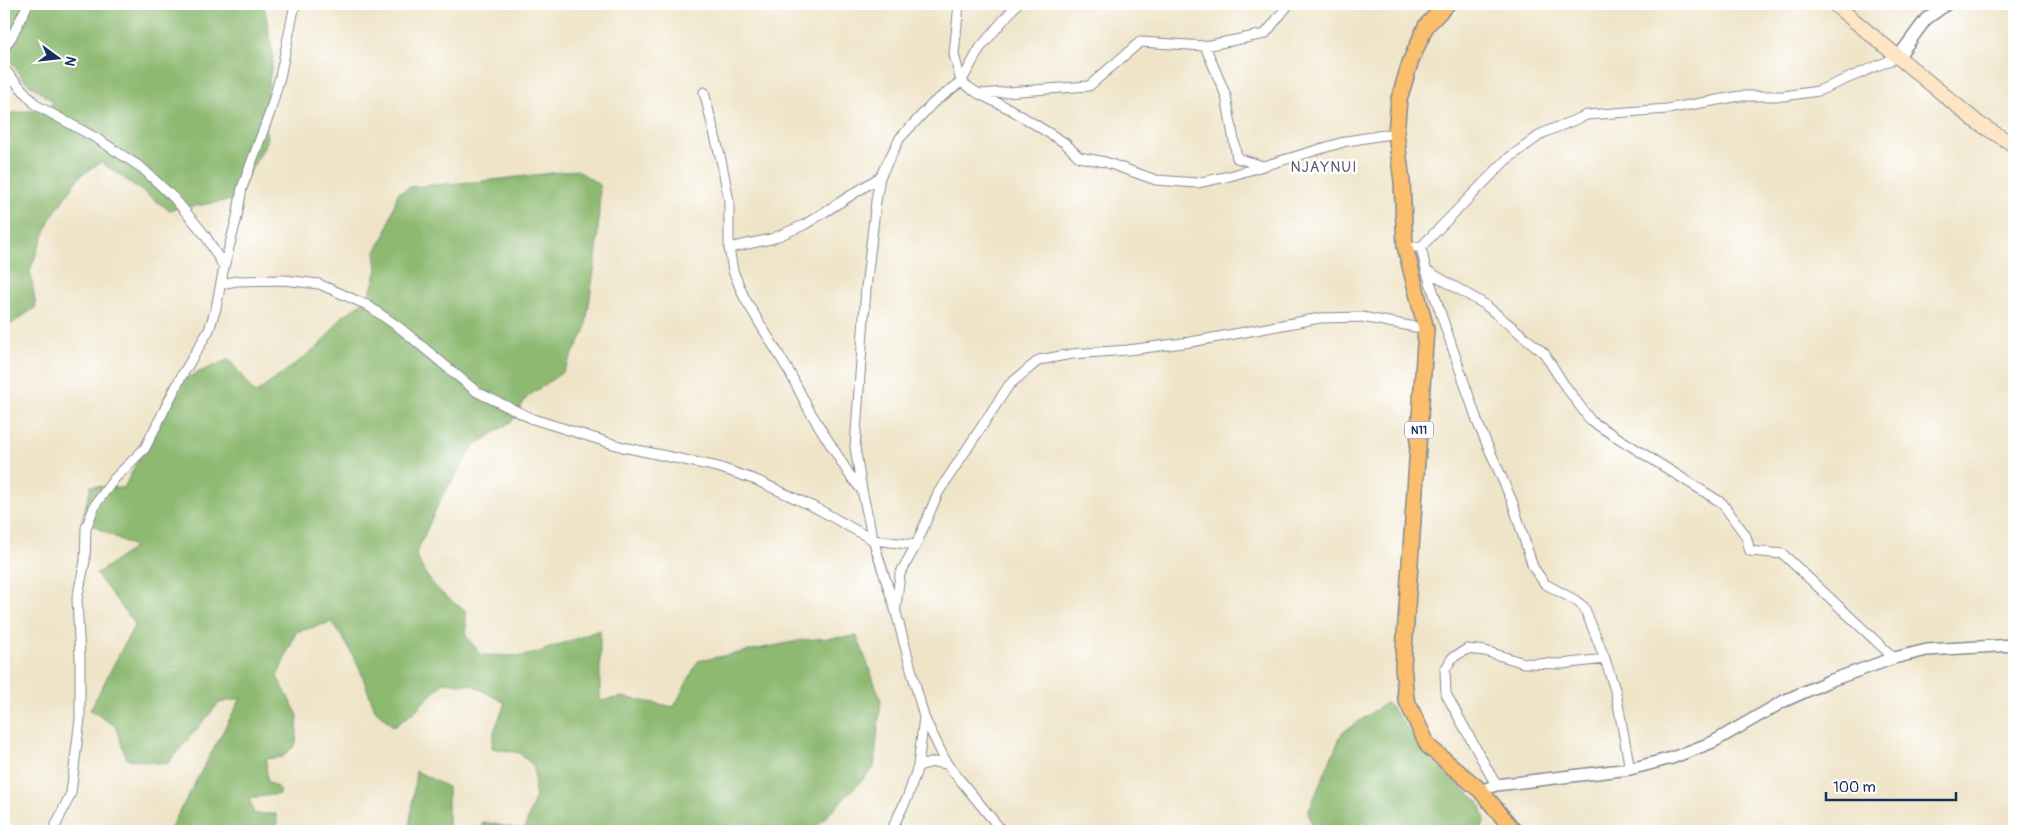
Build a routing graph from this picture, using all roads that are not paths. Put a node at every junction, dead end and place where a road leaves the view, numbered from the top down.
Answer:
1 (28, 4) edge
2 (295, 4) edge
3 (959, 4) edge
4 (1017, 4) edge
5 (1290, 4) edge
6 (1447, 4) edge
7 (1834, 4) edge
8 (1947, 4) edge
9 (1205, 46) junction
10 (4, 48) edge
11 (1898, 57) junction
12 (4, 69) edge
13 (961, 82) junction
14 (704, 92) dead end
15 (979, 94) junction
16 (1396, 133) junction
17 (2014, 145) edge
18 (1263, 166) junction
19 (880, 176) junction
20 (1413, 247) junction
21 (729, 248) junction
22 (224, 267) junction
23 (1426, 270) junction
24 (221, 284) junction
25 (1426, 329) junction
26 (862, 490) junction
27 (873, 540) junction
28 (916, 545) junction
29 (895, 609) junction
30 (2014, 645) edge
31 (1894, 658) junction
32 (1605, 659) junction
33 (924, 717) junction
34 (947, 764) junction
35 (918, 766) junction
36 (1630, 770) junction
37 (1496, 785) junction
38 (1481, 790) junction
39 (53, 831) edge
40 (891, 831) edge
41 (1002, 831) edge
42 (1514, 831) edge

1 - 10 street
2 - 22 street
3 - 13 street
4 - 13 street
5 - 9 street
6 - 16 highway, N11
7 - 11 main road
8 - 11 street
9 - 15 street
9 - 18 street
11 - 17 main road
11 - 20 street
12 - 22 street
13 - 15 street
13 - 19 street
14 - 21 street
15 - 18 street
16 - 18 street
16 - 20 highway, N11
19 - 21 street
19 - 26 street
20 - 23 street
20 - 25 highway, N11
21 - 26 street
22 - 24 street
23 - 31 street
23 - 32 street
24 - 27 street
24 - 39 street
25 - 28 street
25 - 38 highway, N11
26 - 27 street
27 - 28 street
27 - 29 street
28 - 29 street
29 - 33 street
30 - 31 street
31 - 36 street
32 - 36 street
32 - 37 street
33 - 34 street
33 - 35 street
34 - 35 street
34 - 41 street
35 - 40 street
36 - 37 street
37 - 38 street
38 - 42 highway, N11

